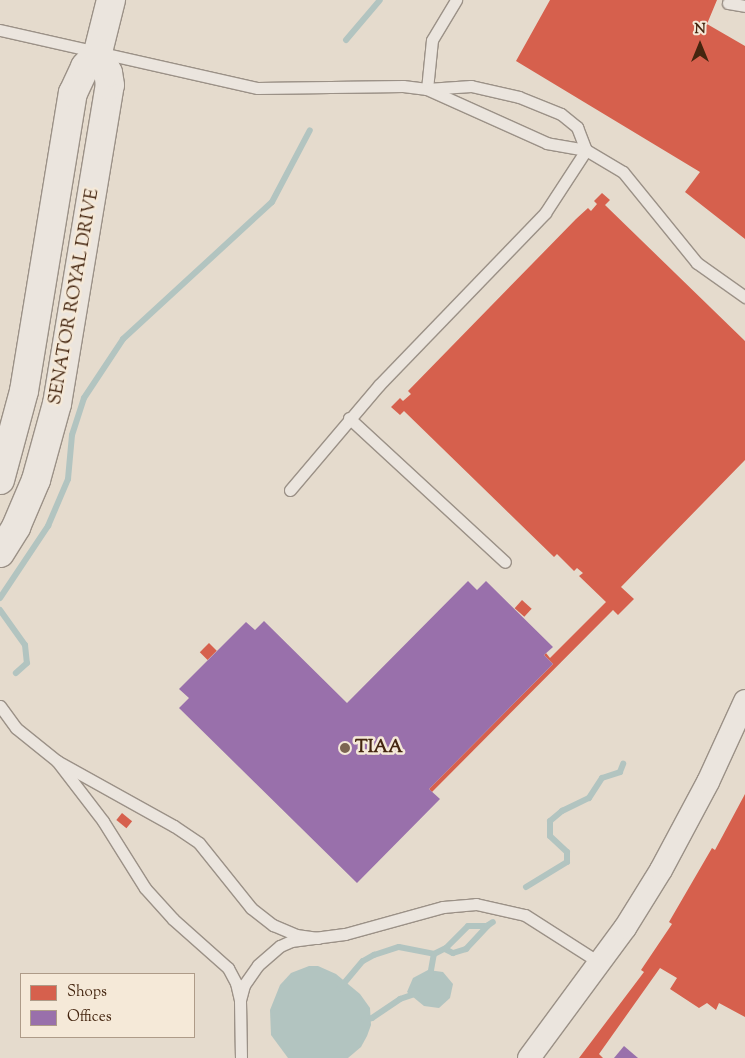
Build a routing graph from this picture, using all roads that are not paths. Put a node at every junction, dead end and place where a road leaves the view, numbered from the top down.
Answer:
1 (111, 0) edge
2 (456, 0) edge
3 (728, 3) dead end
4 (745, 6) edge
5 (0, 30) edge
6 (98, 52) junction
7 (428, 89) junction
8 (586, 150) junction
9 (745, 297) edge
10 (349, 418) junction
11 (0, 480) edge
12 (290, 490) dead end
13 (4, 546) edge
14 (505, 562) dead end
15 (745, 701) edge
16 (0, 706) edge
17 (57, 761) junction
18 (318, 938) junction
19 (600, 963) junction
20 (240, 1000) junction
21 (240, 1058) edge
22 (529, 1058) edge

1 - 6 street, SENATOR ROYAL DRIVE
2 - 7 lane
3 - 4 lane
5 - 6 lane
6 - 7 lane
6 - 11 street, SENATOR ROYAL DRIVE
6 - 13 street, SENATOR ROYAL DRIVE
7 - 8 lane
7 - 8 lane
8 - 9 lane
8 - 10 lane
10 - 12 lane
10 - 14 lane
15 - 19 street
16 - 17 lane
17 - 18 lane
17 - 20 lane
18 - 19 lane
18 - 20 lane
19 - 22 street
20 - 21 lane

